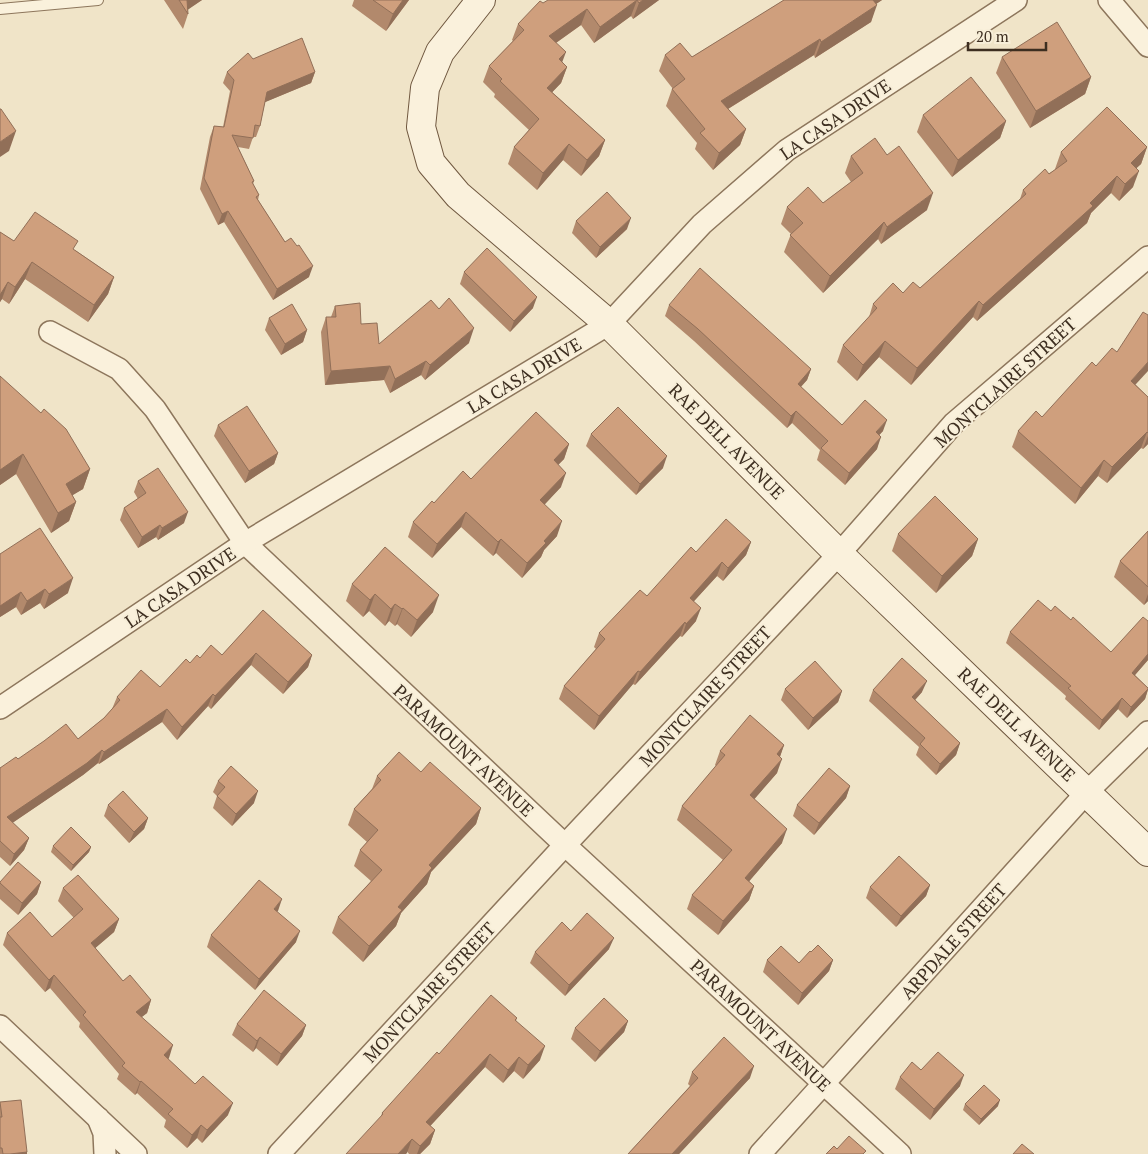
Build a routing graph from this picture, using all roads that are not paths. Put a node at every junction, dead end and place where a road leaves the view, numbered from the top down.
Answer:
1 (98, 0) edge
2 (481, 0) edge
3 (1016, 0) edge
4 (1109, 0) edge
5 (0, 9) edge
6 (1148, 46) edge
7 (1148, 257) edge
8 (609, 324) junction
9 (50, 332) dead end
10 (245, 543) junction
11 (839, 554) junction
12 (0, 708) edge
13 (1148, 732) edge
14 (1087, 792) junction
15 (565, 845) junction
16 (1148, 852) edge
17 (0, 1026) edge
18 (825, 1084) junction
19 (98, 1118) junction
20 (105, 1154) edge
21 (136, 1154) edge
22 (279, 1154) edge
23 (760, 1154) edge
24 (900, 1154) edge

1 - 5 lane
2 - 8 street, RAE DELL AVENUE
3 - 8 street, LA CASA DRIVE
4 - 6 street
7 - 11 street, MONTCLAIRE STREET
8 - 10 street, LA CASA DRIVE
8 - 11 street, RAE DELL AVENUE
9 - 10 street, PARAMOUNT AVENUE
10 - 12 street, LA CASA DRIVE
10 - 15 street, PARAMOUNT AVENUE
11 - 14 street, RAE DELL AVENUE
11 - 15 street, MONTCLAIRE STREET
13 - 14 street, ARPDALE STREET
14 - 16 street, RAE DELL AVENUE
14 - 18 street, ARPDALE STREET
15 - 18 street, PARAMOUNT AVENUE
15 - 22 street, MONTCLAIRE STREET
17 - 19 street
18 - 23 street, ARPDALE STREET
18 - 24 street, PARAMOUNT AVENUE
19 - 20 street
19 - 21 street

